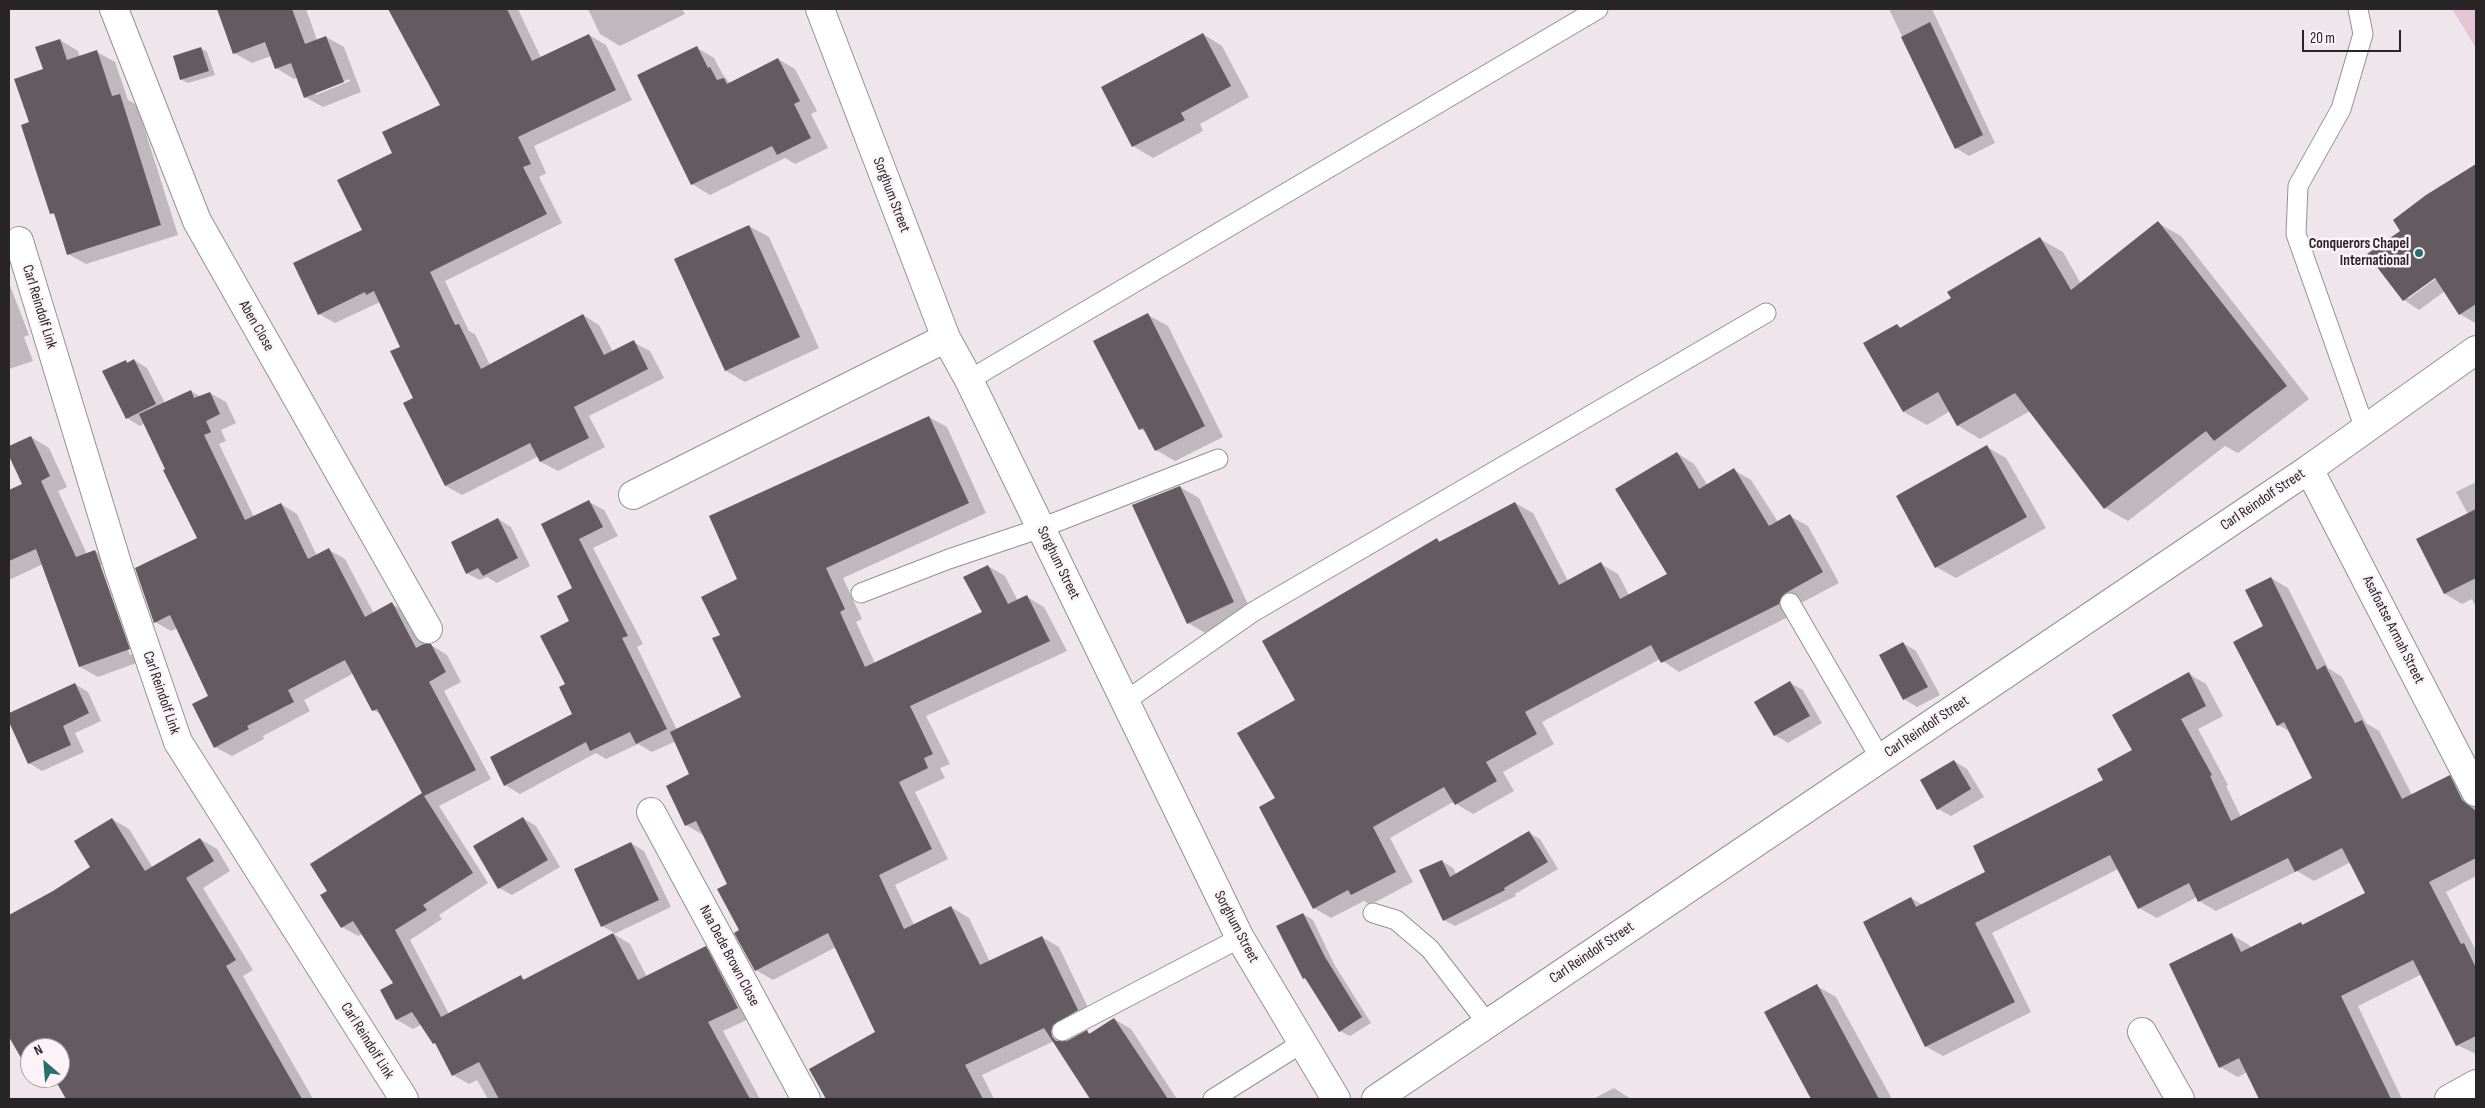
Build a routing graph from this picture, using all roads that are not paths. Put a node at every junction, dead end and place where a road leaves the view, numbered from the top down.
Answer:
1 (114, 9) edge
2 (820, 9) edge
3 (1598, 9) edge
4 (2358, 9) edge
5 (19, 241) dead end
6 (1766, 313) dead end
7 (946, 338) junction
8 (2476, 350) edge
9 (969, 380) junction
10 (2365, 429) junction
11 (1218, 459) dead end
12 (2309, 469) junction
13 (633, 495) dead end
14 (1040, 528) junction
15 (861, 593) dead end
16 (1790, 603) dead end
17 (428, 629) dead end
18 (1124, 702) junction
19 (1880, 758) junction
20 (2476, 792) edge
21 (651, 812) dead end
22 (1373, 913) dead end
23 (1240, 938) junction
24 (1488, 1024) junction
25 (1062, 1031) dead end
26 (2142, 1032) dead end
27 (1302, 1043) junction
28 (2476, 1084) edge
29 (404, 1099) edge
30 (806, 1099) edge
31 (1213, 1099) edge
32 (1336, 1099) edge
33 (1376, 1099) edge
34 (2180, 1099) edge
35 (2450, 1099) edge

1 - 17 street, Aben Close
2 - 7 street, Sorghum Street
3 - 9 lane
4 - 10 lane
5 - 29 street, Carl Reindolf Link
6 - 18 lane
7 - 9 street, Sorghum Street
7 - 13 street
8 - 10 street, Carl Reindolf Street
9 - 14 street, Sorghum Street
10 - 12 street, Carl Reindolf Street
11 - 14 lane
12 - 19 street, Carl Reindolf Street
12 - 20 street, Asafoatse Armah Street
14 - 15 lane
14 - 18 street, Sorghum Street
16 - 19 lane
18 - 23 street, Sorghum Street
19 - 24 street, Carl Reindolf Street
21 - 30 street, Naa Dede Brown Close
22 - 24 lane
23 - 25 lane
23 - 27 street, Sorghum Street
24 - 33 street, Carl Reindolf Street
26 - 34 street
27 - 31 lane
27 - 32 street, Sorghum Street
28 - 35 street

